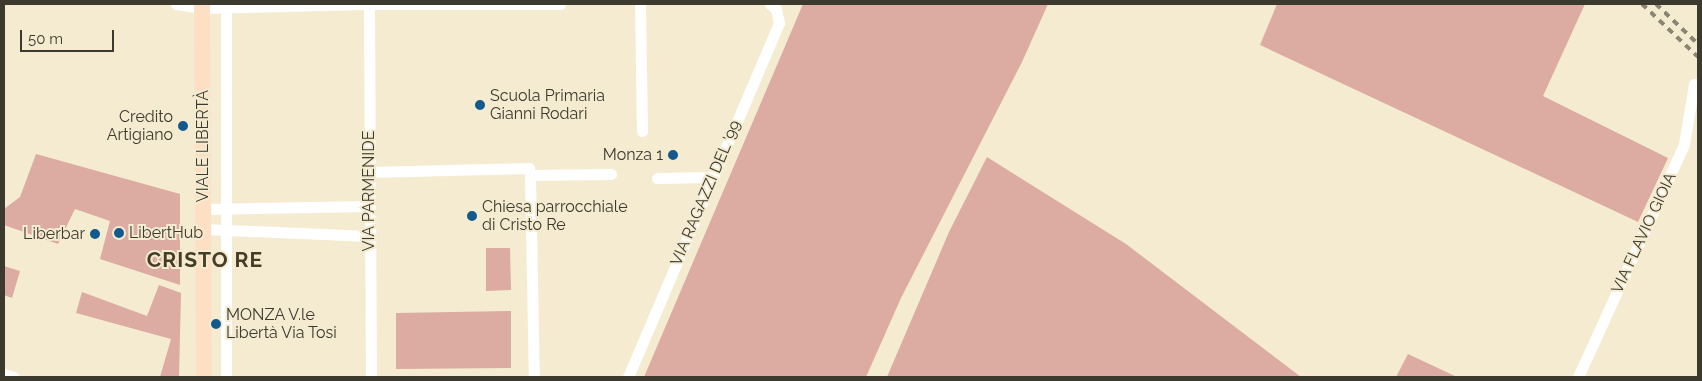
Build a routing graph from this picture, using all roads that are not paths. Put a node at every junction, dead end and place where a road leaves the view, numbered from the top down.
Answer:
1 (176, 4) edge
2 (363, 4) edge
3 (369, 4) edge
4 (375, 4) edge
5 (534, 4) edge
6 (560, 4) edge
7 (640, 4) edge
8 (775, 5) edge
9 (202, 6) edge
10 (226, 7) junction
11 (1694, 84) dead end
12 (642, 131) dead end
13 (368, 172) junction
14 (611, 174) dead end
15 (530, 175) junction
16 (712, 177) junction
17 (657, 178) dead end
18 (369, 206) junction
19 (203, 208) junction
20 (226, 209) junction
21 (203, 229) junction
22 (226, 229) junction
23 (369, 236) junction
24 (4, 374) edge
25 (14, 377) edge
26 (204, 377) edge
27 (226, 377) edge
28 (371, 377) edge
29 (534, 377) edge
30 (628, 377) edge
31 (1578, 377) edge

1 - 9 street
2 - 10 street
3 - 13 street, VIA PARMENIDE
4 - 5 street
5 - 6 street
7 - 12 street
8 - 16 street, VIA RAGAZZI DEL '99
9 - 10 street
9 - 19 main road, VIALE LIBERTÀ
10 - 20 street, VIALE LIBERTÀ
11 - 31 street, VIA FLAVIO GIOIA
13 - 15 street
13 - 18 street, VIA PARMENIDE
14 - 15 street
15 - 29 street
16 - 17 street
16 - 30 street, VIA RAGAZZI DEL '99
18 - 20 street
18 - 23 street, VIA PARMENIDE
19 - 20 street
19 - 21 main road, VIALE LIBERTÀ
20 - 22 street, VIALE LIBERTÀ
21 - 22 street
21 - 26 main road, VIALE LIBERTÀ
22 - 23 street
22 - 27 street, VIALE LIBERTÀ
23 - 28 street, VIA PARMENIDE
24 - 25 street

